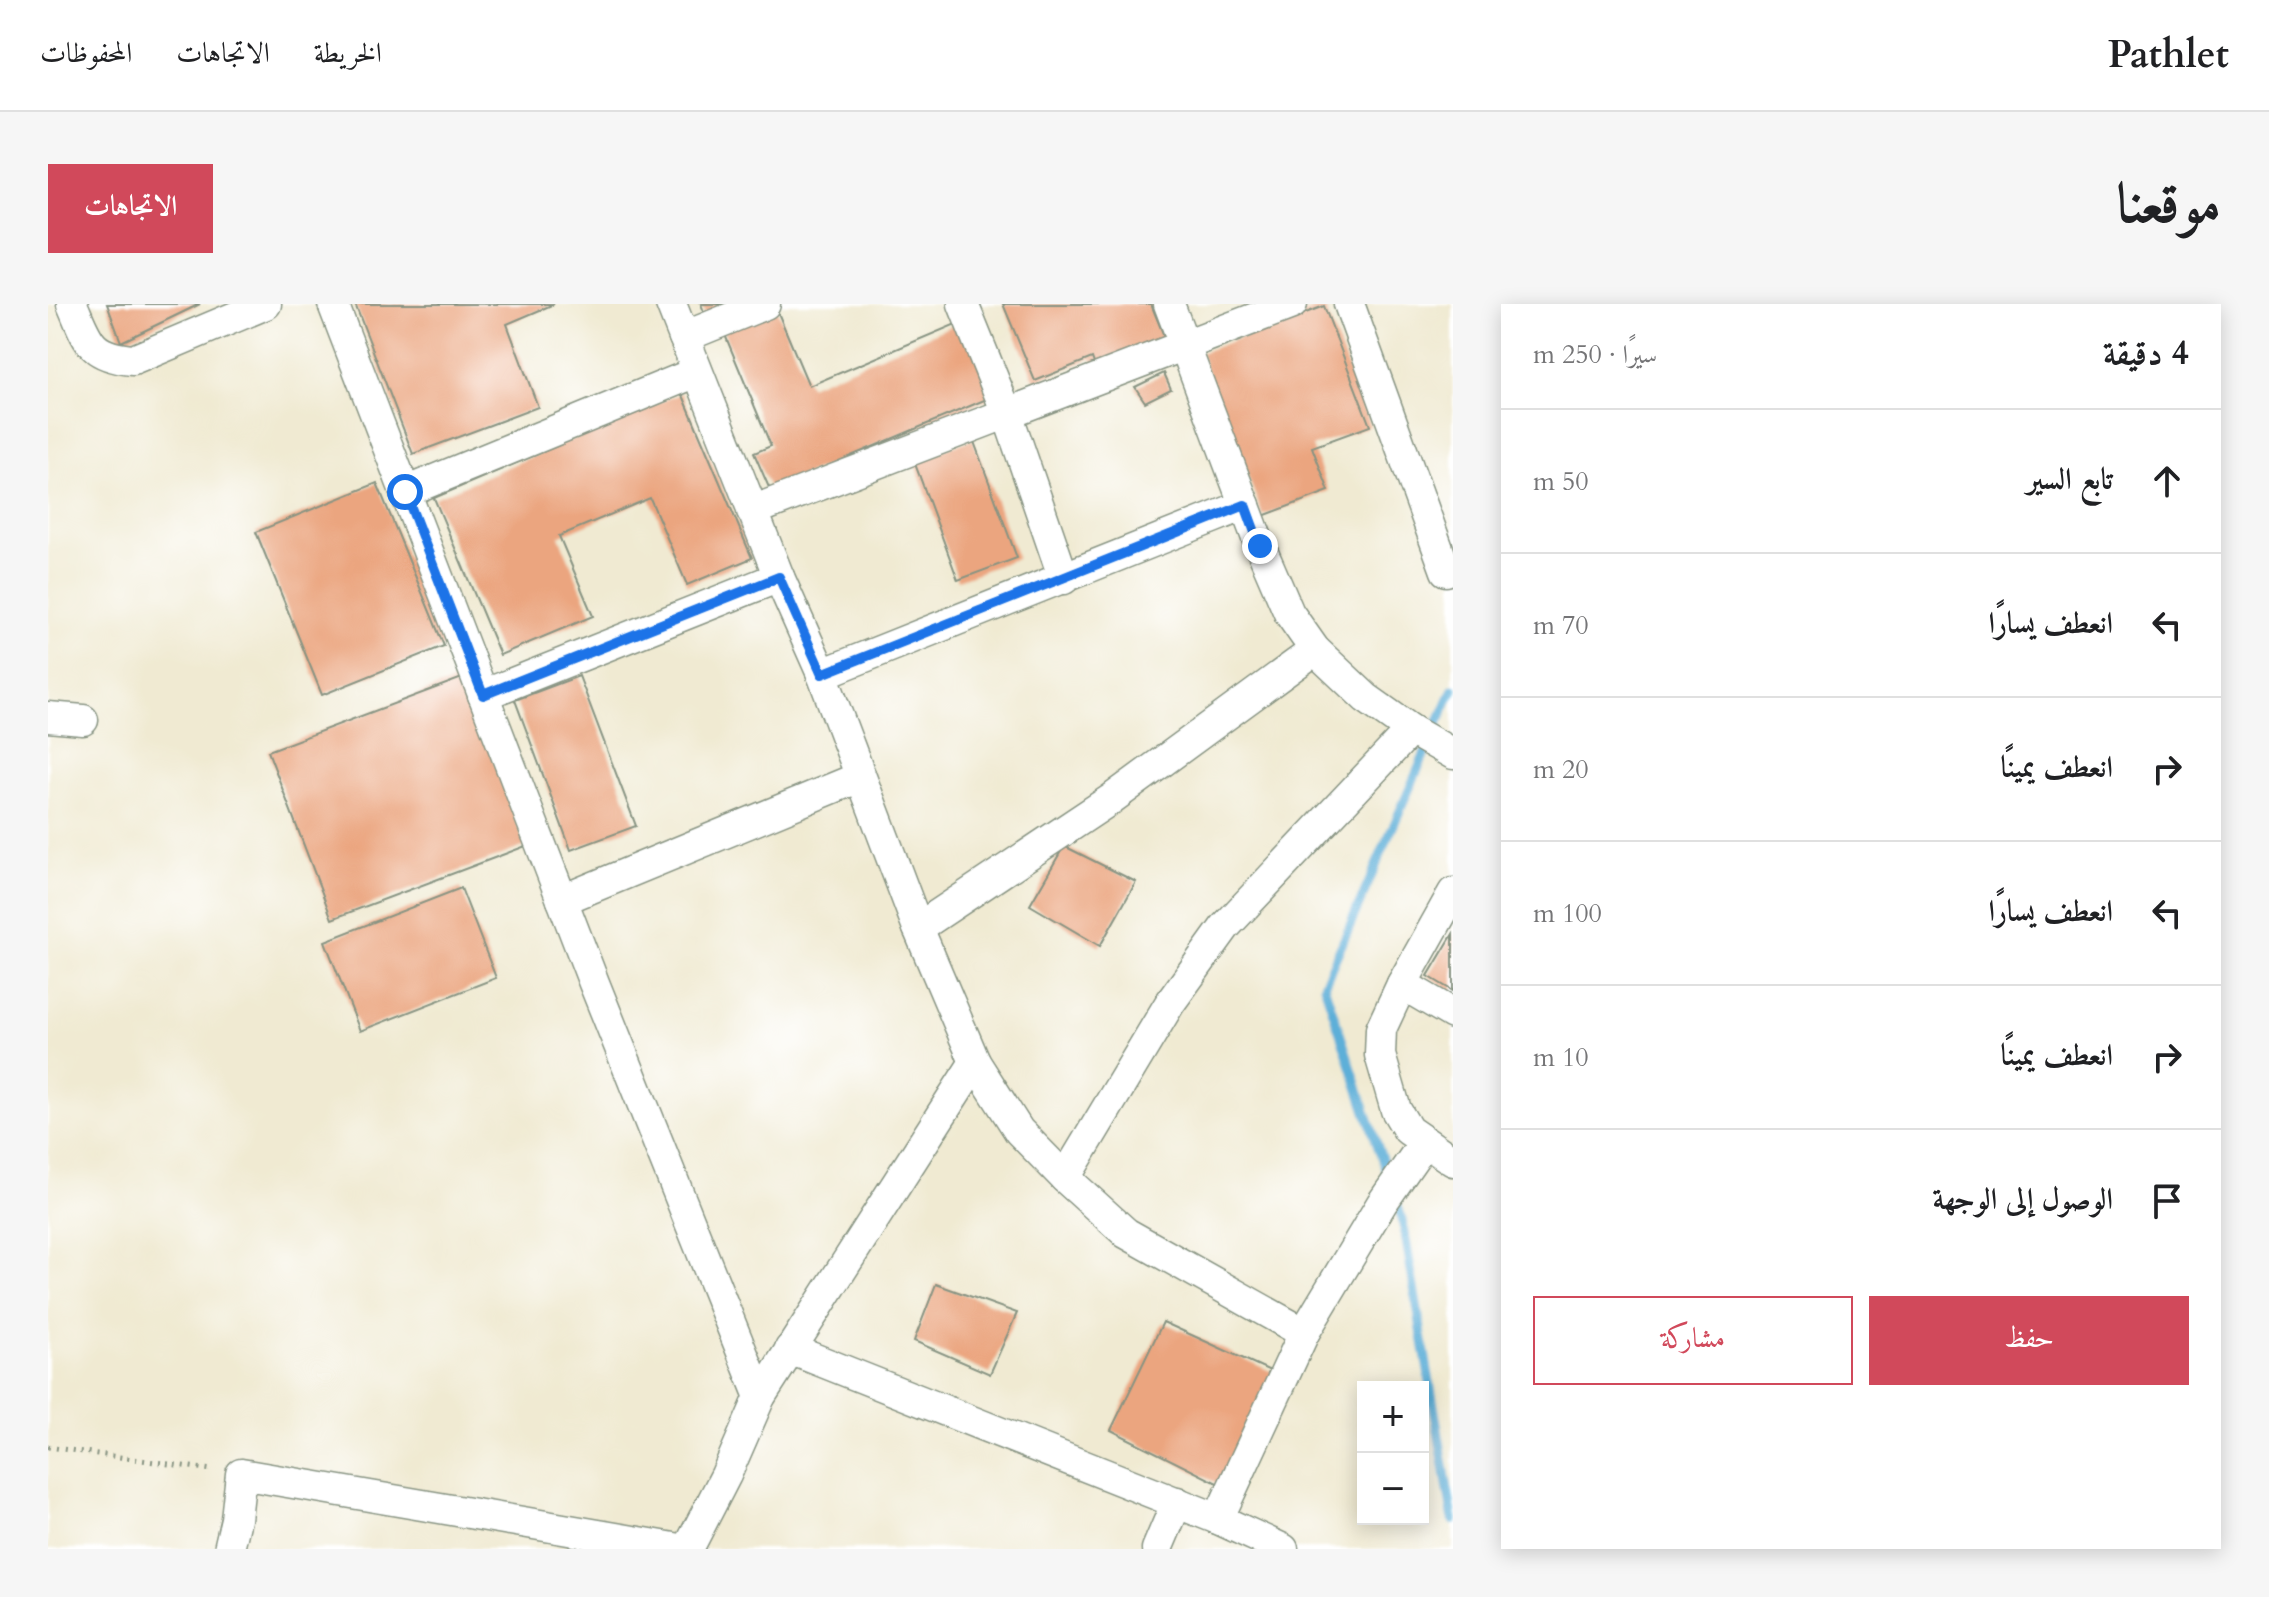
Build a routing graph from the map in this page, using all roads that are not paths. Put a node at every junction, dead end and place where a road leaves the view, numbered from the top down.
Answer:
1 (72, 304) edge
2 (266, 304) edge
3 (333, 304) edge
4 (671, 304) edge
5 (765, 304) edge
6 (963, 304) edge
7 (1169, 304) edge
8 (1292, 304) edge
9 (1349, 304) edge
10 (684, 337) junction
11 (1184, 344) junction
12 (697, 372) junction
13 (1007, 413) junction
14 (405, 492) junction
15 (1245, 505) junction
16 (752, 511) junction
17 (1446, 571) dead end
18 (779, 577) junction
19 (1064, 579) junction
20 (1315, 650) junction
21 (822, 674) junction
22 (483, 695) junction
23 (48, 717) edge
24 (83, 720) dead end
25 (1411, 730) junction
26 (1453, 754) edge
27 (860, 777) junction
28 (1453, 893) edge
29 (562, 900) junction
30 (918, 928) junction
31 (1402, 984) junction
32 (1453, 1014) edge
33 (975, 1062) junction
34 (1424, 1143) junction
35 (1453, 1161) edge
36 (1065, 1178) junction
37 (1304, 1333) junction
38 (790, 1349) junction
39 (760, 1397) junction
40 (1177, 1502) junction
41 (1218, 1519) junction
42 (229, 1549) edge
43 (680, 1549) edge
44 (688, 1549) edge
45 (1157, 1549) edge
46 (1283, 1549) edge

1 - 2 street
3 - 14 street
4 - 10 street
5 - 10 street
6 - 13 street
7 - 11 street
8 - 11 street
9 - 17 street
10 - 12 street
11 - 13 street
11 - 15 street
12 - 14 street
12 - 16 street
13 - 16 street
13 - 19 street
14 - 22 street
15 - 19 street
15 - 20 street
16 - 18 street
18 - 21 street
18 - 22 street
19 - 21 street
20 - 25 street
20 - 30 street
21 - 27 street
22 - 29 street
23 - 24 street
25 - 26 street
25 - 36 street
27 - 29 street
27 - 30 street
28 - 31 street
29 - 39 street
30 - 33 street
31 - 32 street
31 - 34 street
33 - 36 street
33 - 38 street
34 - 35 street
34 - 37 street
36 - 37 street
37 - 41 street
38 - 39 street
38 - 40 street
39 - 44 street
40 - 41 street
40 - 45 street
41 - 46 street
42 - 43 street

